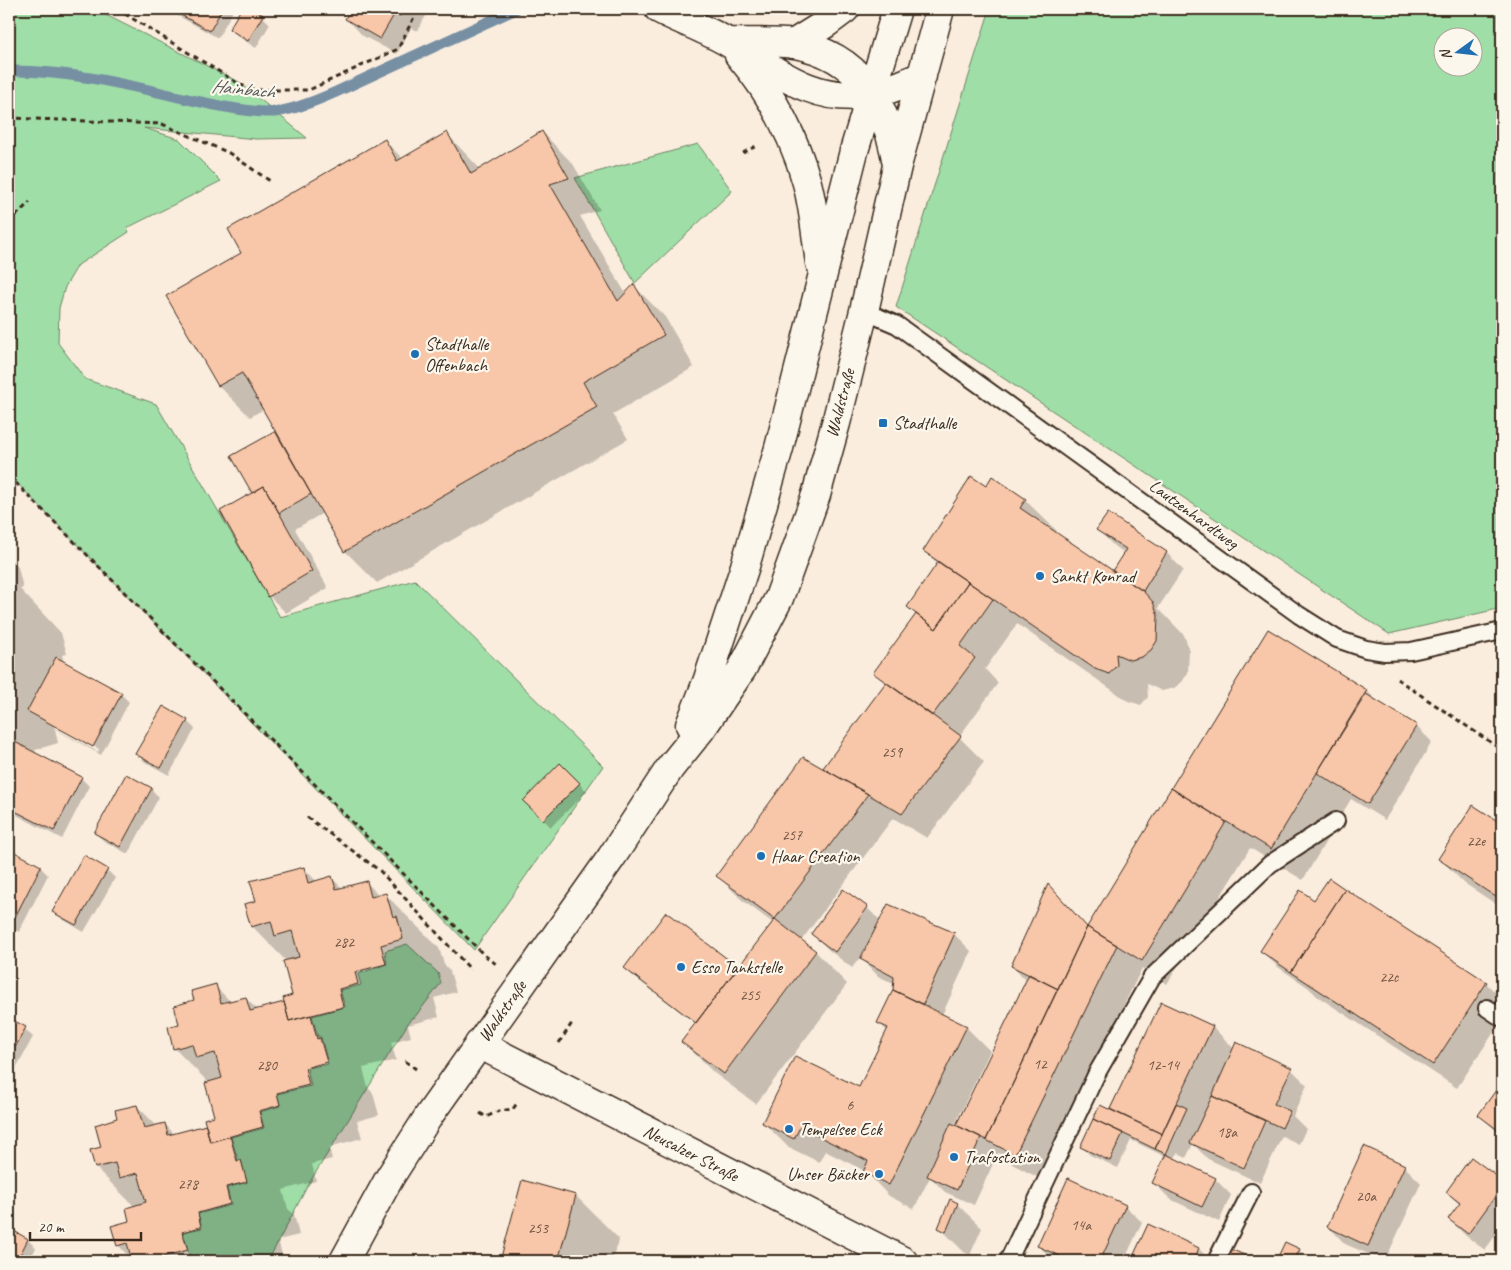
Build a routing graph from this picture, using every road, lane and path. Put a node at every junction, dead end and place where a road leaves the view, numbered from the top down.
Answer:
1 (117, 9) edge
2 (418, 9) edge
3 (659, 9) edge
4 (844, 9) edge
5 (897, 9) edge
6 (940, 9) edge
7 (729, 42) junction
8 (793, 44) junction
9 (922, 76) junction
10 (872, 94) junction
11 (9, 118) edge
12 (897, 166) junction
13 (270, 181) dead end
14 (30, 202) dead end
15 (9, 222) edge
16 (822, 277) junction
17 (864, 311) junction
18 (9, 476) edge
19 (1502, 630) edge
20 (1393, 677) dead end
21 (1502, 750) edge
22 (670, 768) junction
23 (307, 817) dead end
24 (1336, 821) dead end
25 (492, 962) dead end
26 (471, 970) dead end
27 (1487, 1008) dead end
28 (1502, 1018) edge
29 (572, 1023) dead end
30 (559, 1042) dead end
31 (479, 1044) junction
32 (405, 1061) dead end
33 (416, 1069) dead end
34 (517, 1104) dead end
35 (480, 1113) dead end
36 (1251, 1192) dead end
37 (344, 1261) edge
38 (903, 1261) edge
39 (1008, 1261) edge
40 (1216, 1261) edge

1 - 2 path
3 - 7 main road
4 - 8 main road
5 - 10 main road, Waldstraße
6 - 9 main road, Waldstraße
7 - 8 main road
7 - 10 main road
7 - 16 main road
8 - 10 main road
9 - 10 main road
9 - 12 main road, Waldstraße
10 - 12 main road
10 - 16 main road, Waldstraße
11 - 13 path
12 - 17 main road, Waldstraße
14 - 15 path
16 - 22 main road, Waldstraße
17 - 19 lane, Lautzenhardtweg
17 - 22 main road, Waldstraße
18 - 25 path
20 - 21 path
22 - 31 main road, Waldstraße
23 - 26 path
24 - 39 lane
27 - 28 lane
29 - 30 path
31 - 37 main road, Waldstraße
31 - 38 main road, Neusalzer Straße
32 - 33 path
34 - 35 path
36 - 40 lane

